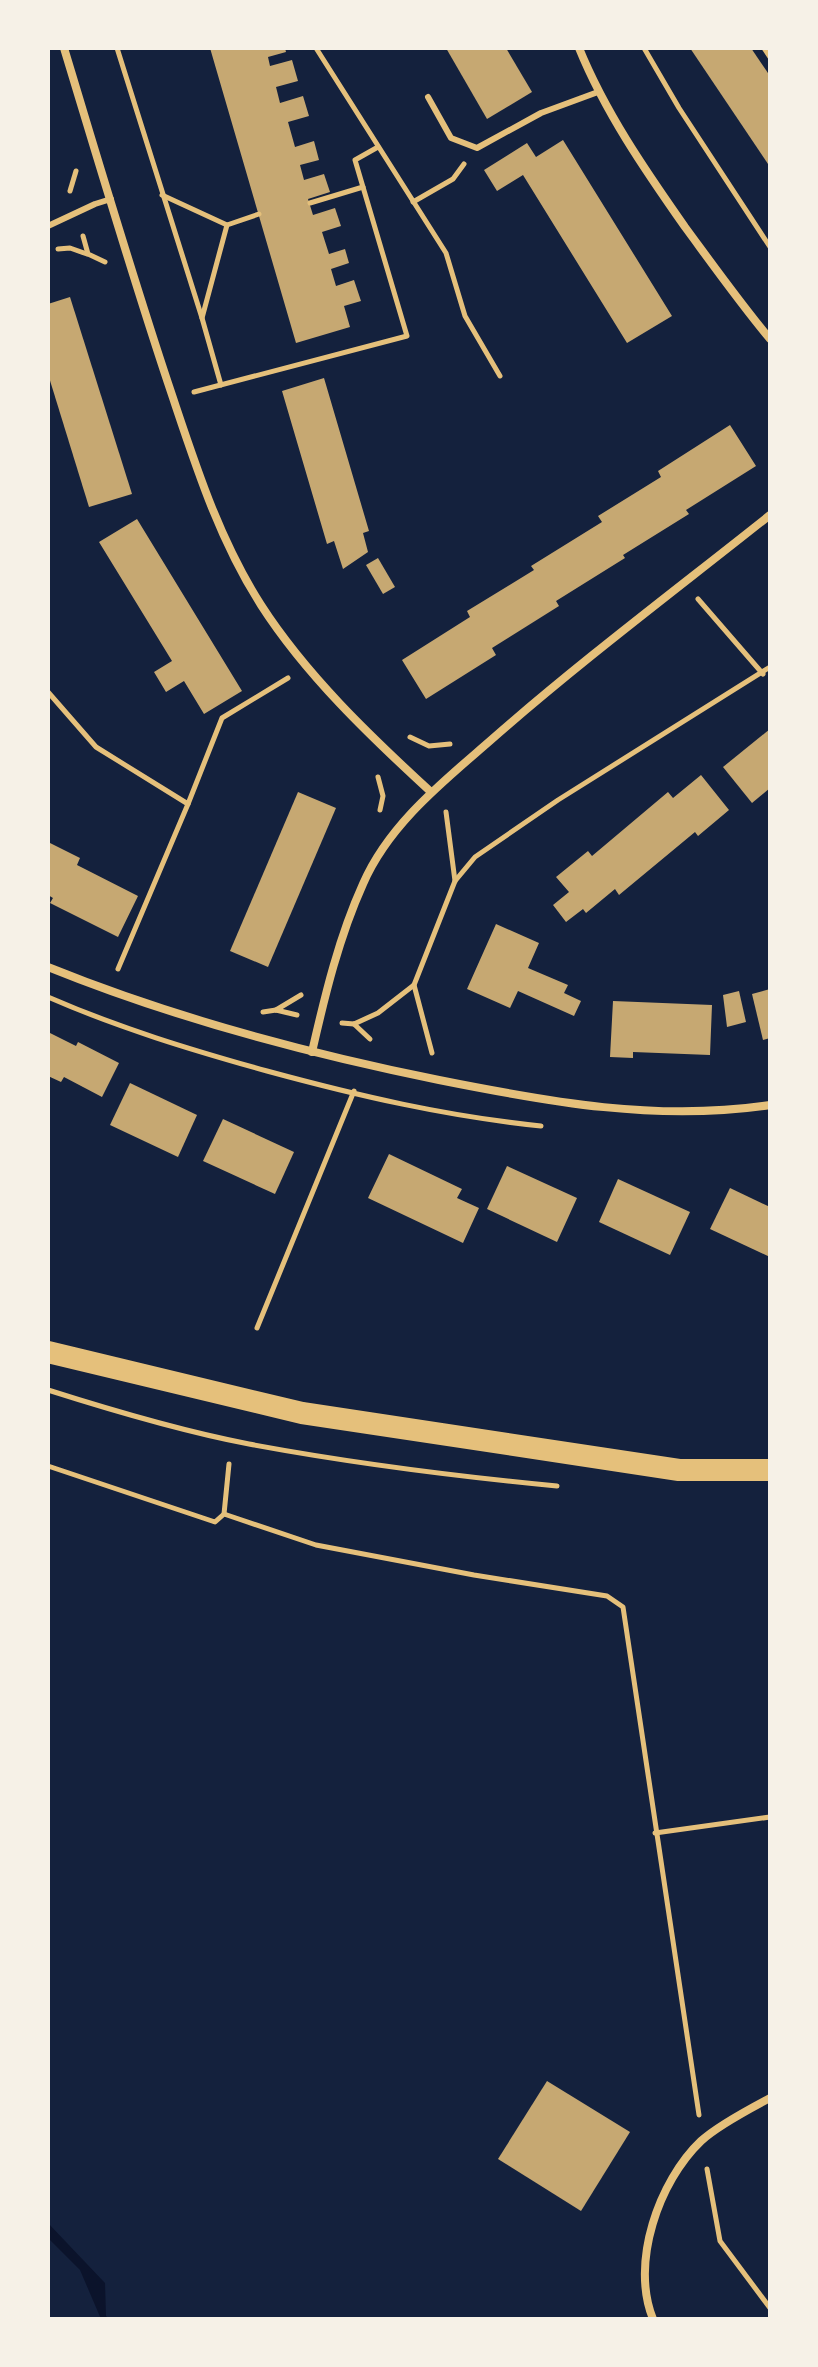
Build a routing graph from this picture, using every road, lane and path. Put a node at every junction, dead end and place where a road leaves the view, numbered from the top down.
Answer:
1 (64, 48) edge
2 (117, 48) edge
3 (316, 48) edge
4 (579, 48) edge
5 (644, 48) edge
6 (764, 48) edge
7 (770, 57) edge
8 (598, 92) junction
9 (428, 97) dead end
10 (378, 147) junction
11 (477, 148) junction
12 (363, 187) junction
13 (161, 195) junction
14 (111, 199) junction
15 (413, 202) junction
16 (310, 203) dead end
17 (259, 214) dead end
18 (227, 225) junction
19 (48, 226) edge
20 (770, 247) edge
21 (48, 250) edge
22 (88, 254) dead end
23 (202, 318) junction
24 (770, 339) edge
25 (500, 376) dead end
26 (221, 385) junction
27 (193, 405) dead end
28 (770, 515) edge
29 (684, 583) junction
30 (305, 666) junction
31 (770, 667) edge
32 (763, 674) junction
33 (48, 692) edge
34 (401, 733) dead end
35 (459, 740) dead end
36 (431, 792) junction
37 (188, 804) junction
38 (455, 881) junction
39 (104, 964) dead end
40 (48, 967) edge
41 (118, 970) junction
42 (132, 975) dead end
43 (414, 985) junction
44 (109, 991) junction
45 (261, 1013) dead end
46 (319, 1020) junction
47 (312, 1052) junction
48 (434, 1060) dead end
49 (365, 1064) junction
50 (770, 1105) edge
51 (257, 1328) dead end
52 (48, 1352) edge
53 (229, 1464) dead end
54 (48, 1466) edge
55 (770, 1470) edge
56 (224, 1514) junction
57 (770, 1817) edge
58 (655, 1833) junction
59 (770, 2098) edge
60 (702, 2140) junction
61 (770, 2308) edge
62 (653, 2319) edge

1 - 14 street
2 - 13 path
3 - 10 path
4 - 8 street
5 - 20 path
6 - 7 path
8 - 11 lane
8 - 24 street
9 - 11 lane
10 - 12 path
10 - 15 path
11 - 15 path
12 - 16 path
12 - 26 path
13 - 18 path
13 - 23 path
14 - 19 lane
14 - 30 street
15 - 25 path
17 - 18 path
18 - 23 path
21 - 22 path
23 - 26 path
26 - 27 path
28 - 29 street
29 - 32 path
29 - 36 street
30 - 36 street
30 - 37 path
31 - 32 path
32 - 38 path
33 - 37 path
34 - 35 path
36 - 38 path
36 - 46 street
37 - 41 path
38 - 43 path
39 - 41 path
40 - 44 street
41 - 42 path
41 - 44 path
43 - 46 path
43 - 48 path
44 - 47 street
45 - 46 path
46 - 47 street
47 - 49 street
49 - 50 street
49 - 51 path
52 - 55 highway
53 - 56 path
54 - 56 path
56 - 58 path
57 - 58 path
58 - 60 path
59 - 60 street
60 - 61 path
60 - 62 street

